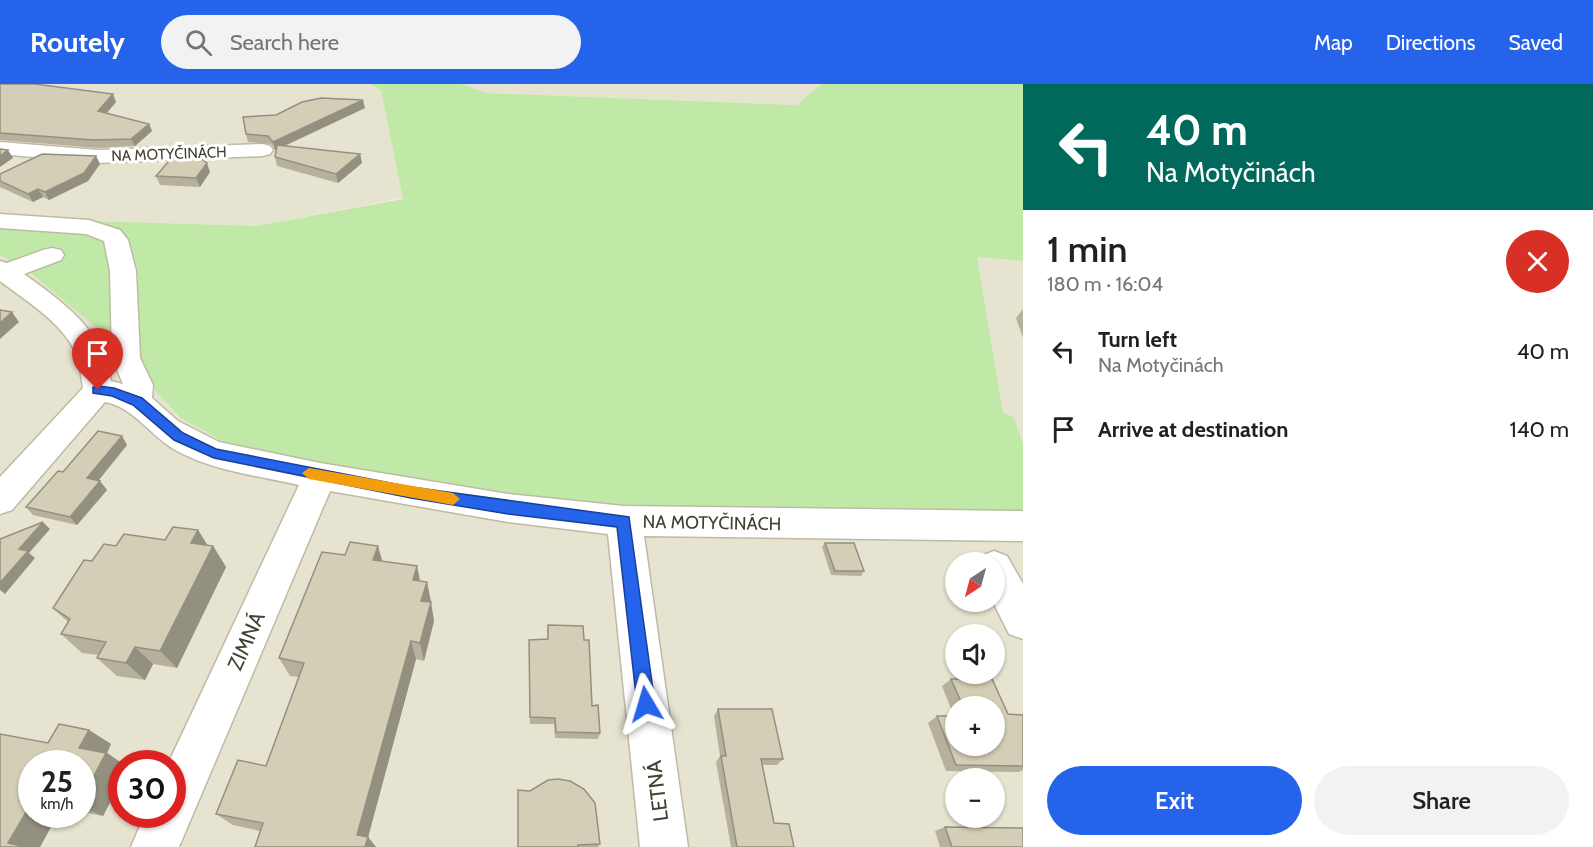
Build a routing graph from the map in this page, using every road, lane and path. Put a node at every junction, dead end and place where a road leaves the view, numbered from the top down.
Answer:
1 (0, 148) edge
2 (263, 150) dead end
3 (39, 155) junction
4 (10, 172) edge
5 (0, 221) edge
6 (52, 255) dead end
7 (4, 275) edge
8 (98, 390) junction
9 (137, 402) junction
10 (320, 476) junction
11 (0, 500) edge
12 (624, 521) junction
13 (973, 526) junction
14 (1023, 526) edge
15 (987, 552) edge
16 (1005, 587) edge
17 (1023, 621) edge
18 (186, 776) edge
19 (163, 828) edge
20 (155, 847) edge
21 (664, 847) edge

1 - 3 street, NA MOTYČINÁCH
2 - 3 street, NA MOTYČINÁCH
3 - 4 street
5 - 9 street
6 - 7 street
7 - 8 street
8 - 9 street, NA MOTYČINÁCH
8 - 11 street
9 - 10 street, NA MOTYČINÁCH
10 - 12 street, NA MOTYČINÁCH
10 - 18 street, ZIMNÁ
12 - 13 street, NA MOTYČINÁCH
12 - 21 street, LETNÁ
13 - 14 street, NA MOTYČINÁCH
13 - 15 street
16 - 17 street
19 - 20 street

